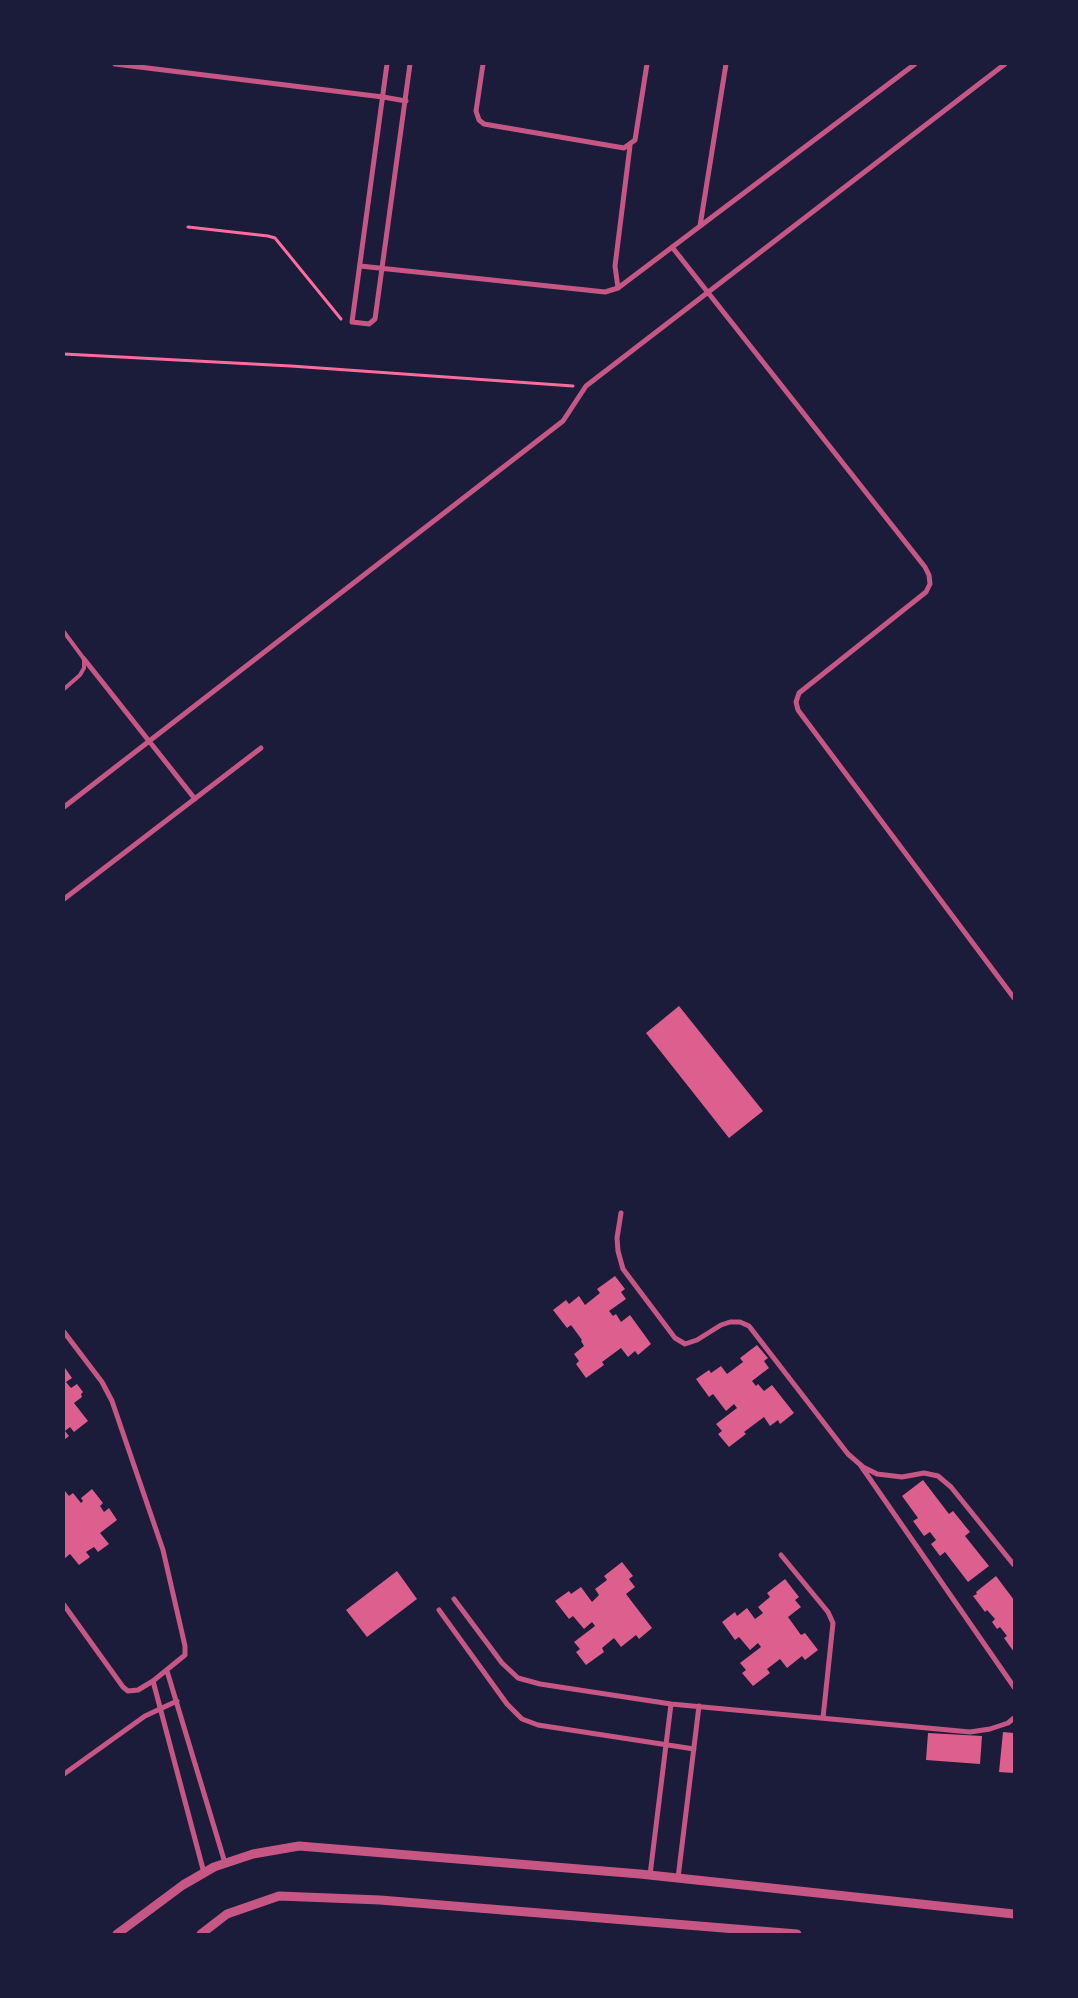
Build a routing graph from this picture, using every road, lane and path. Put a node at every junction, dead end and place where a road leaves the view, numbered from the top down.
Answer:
1 (115, 64) edge
2 (387, 64) edge
3 (410, 64) edge
4 (483, 64) edge
5 (647, 64) edge
6 (726, 64) edge
7 (915, 64) edge
8 (1005, 64) edge
9 (383, 96) junction
10 (406, 101) junction
11 (630, 146) junction
12 (700, 226) junction
13 (188, 227) dead end
14 (672, 246) junction
15 (360, 266) junction
16 (382, 268) junction
17 (618, 288) junction
18 (709, 292) junction
19 (352, 322) junction
20 (64, 354) edge
21 (586, 386) junction
22 (64, 632) edge
23 (84, 659) junction
24 (64, 689) edge
25 (149, 741) junction
26 (261, 748) dead end
27 (195, 799) junction
28 (64, 807) edge
29 (64, 899) edge
30 (1014, 998) edge
31 (621, 1214) dead end
32 (64, 1332) edge
33 (858, 1463) junction
34 (781, 1555) dead end
35 (1014, 1566) edge
36 (454, 1598) dead end
37 (64, 1605) edge
38 (439, 1610) dead end
39 (167, 1670) junction
40 (153, 1681) junction
41 (1014, 1687) edge
42 (177, 1702) junction
43 (671, 1704) junction
44 (699, 1706) junction
45 (160, 1708) junction
46 (823, 1718) junction
47 (1014, 1718) edge
48 (666, 1743) junction
49 (694, 1749) junction
50 (64, 1774) edge
51 (225, 1863) junction
52 (204, 1873) junction
53 (650, 1875) junction
54 (678, 1878) junction
55 (1014, 1914) edge
56 (117, 1934) edge
57 (201, 1934) edge
58 (797, 1934) edge

1 - 9 street
2 - 9 street
3 - 10 street
4 - 11 street
5 - 11 street
6 - 12 street
7 - 12 street
8 - 18 street
9 - 10 street
9 - 15 street
10 - 16 street
11 - 17 street
12 - 14 street
13 - 19 path
14 - 17 street
14 - 18 street
15 - 16 street
15 - 19 street
16 - 17 street
16 - 19 street
18 - 21 street
18 - 30 street
20 - 21 path
21 - 25 street
22 - 23 lane
23 - 24 lane
23 - 25 street
25 - 27 street
25 - 28 street
26 - 27 street
27 - 29 street
31 - 33 street
32 - 39 street
33 - 35 street
33 - 41 street
34 - 46 street
36 - 43 street
37 - 40 street
38 - 48 street
39 - 40 street
39 - 42 street
40 - 45 street
42 - 45 street
42 - 51 street
43 - 44 street
43 - 48 street
44 - 46 street
44 - 49 street
45 - 50 street
45 - 52 street
46 - 47 street
48 - 49 street
48 - 53 street
49 - 54 street
51 - 52 street
51 - 53 street
52 - 56 street
53 - 54 street
54 - 55 street
57 - 58 street

